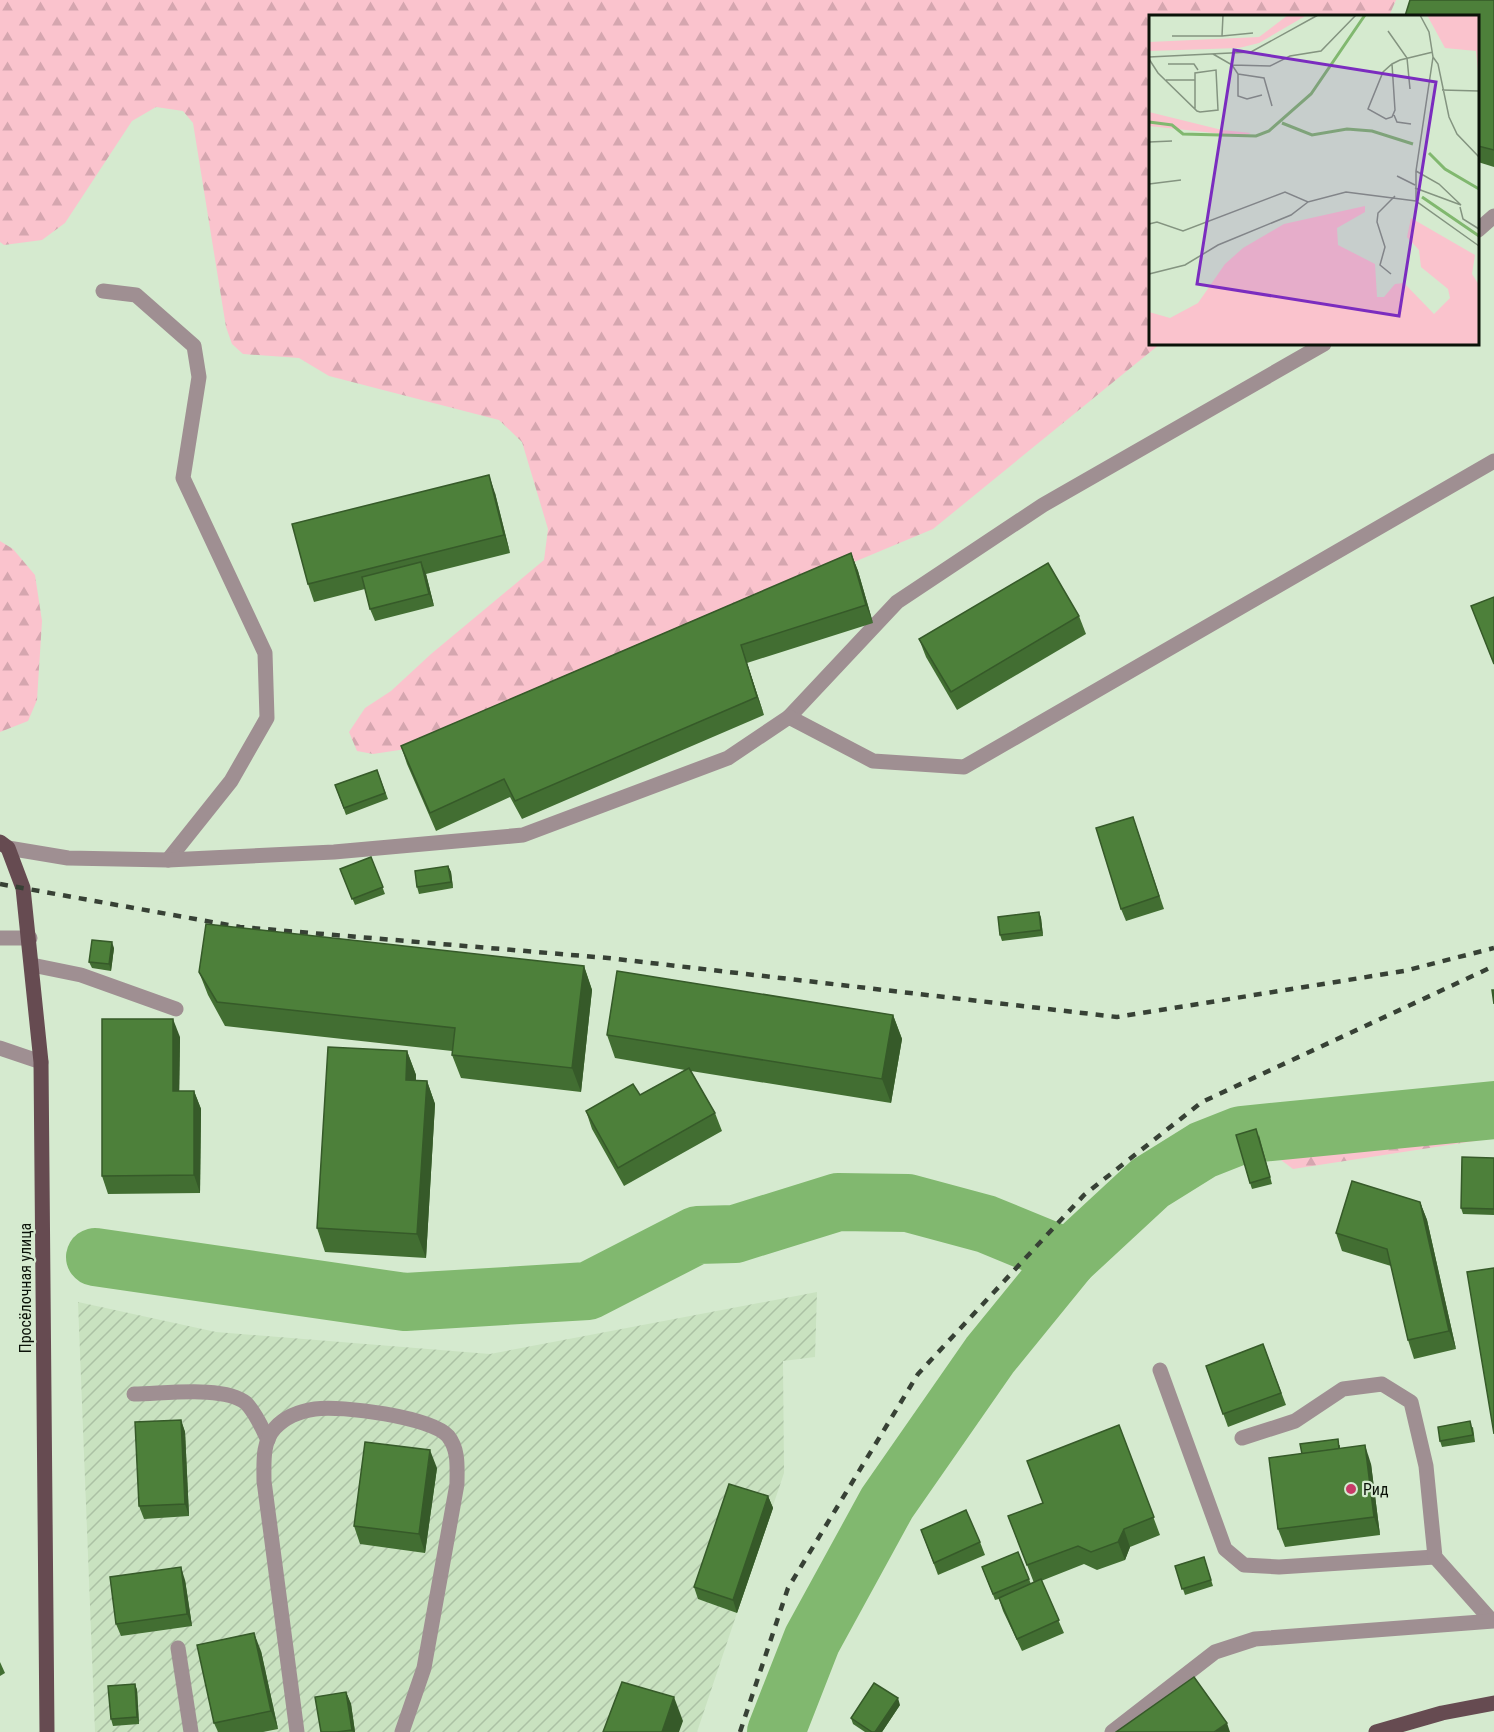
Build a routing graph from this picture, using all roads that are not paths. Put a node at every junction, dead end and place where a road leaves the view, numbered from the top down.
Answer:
1 (1494, 216) edge
2 (1479, 229) edge
3 (103, 291) dead end
4 (1322, 345) edge
5 (1494, 461) edge
6 (789, 717) junction
7 (4, 845) edge
8 (168, 860) junction
9 (0, 938) edge
10 (30, 938) junction
11 (32, 965) junction
12 (176, 1009) dead end
13 (0, 1048) edge
14 (41, 1062) junction
15 (1160, 1370) dead end
16 (134, 1394) dead end
17 (1242, 1438) dead end
18 (268, 1440) junction
19 (1435, 1557) junction
20 (1493, 1620) edge
21 (178, 1648) dead end
22 (1494, 1703) edge
23 (47, 1732) edge
24 (191, 1732) edge
25 (297, 1732) edge
26 (402, 1732) edge
27 (1112, 1732) edge
28 (1376, 1732) edge

1 - 2 lane
3 - 8 lane
4 - 6 lane
5 - 6 lane
6 - 8 lane
7 - 8 lane
7 - 10 main road, Просёлочная улица
9 - 10 lane
10 - 11 main road, Просёлочная улица
11 - 12 lane
11 - 14 main road, Просёлочная улица
13 - 14 lane
14 - 23 main road, Просёлочная улица
15 - 19 lane
16 - 18 lane
17 - 19 lane
18 - 25 lane
18 - 26 lane
19 - 20 lane
20 - 27 lane
21 - 24 lane
22 - 28 main road

